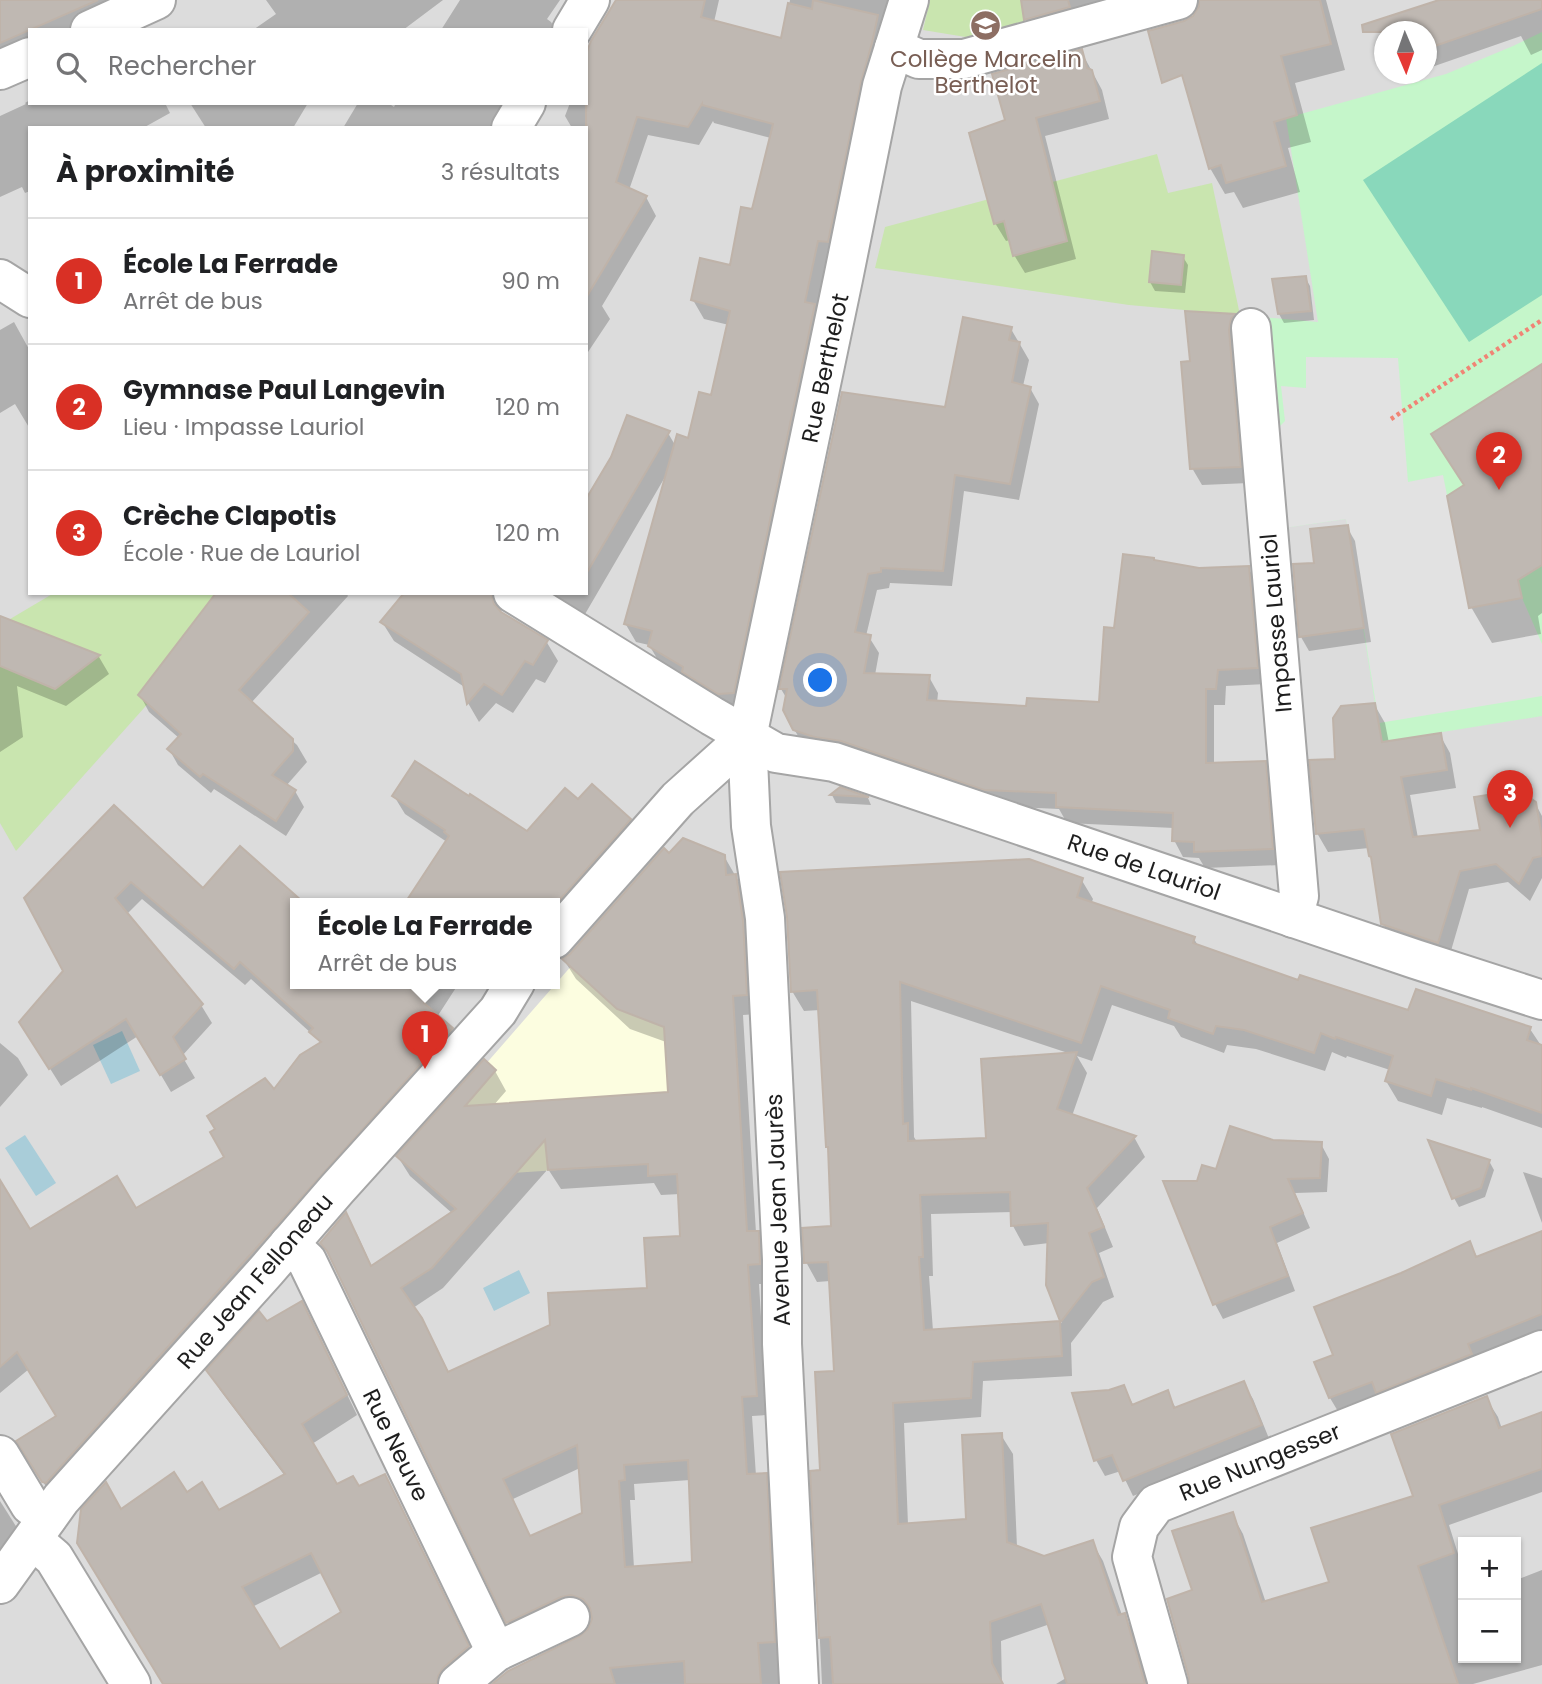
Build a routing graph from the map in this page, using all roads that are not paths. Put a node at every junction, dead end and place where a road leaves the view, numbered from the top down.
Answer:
1 (156, 0) edge
2 (590, 0) edge
3 (909, 0) edge
4 (1178, 0) edge
5 (94, 28) edge
6 (573, 28) edge
7 (894, 48) junction
8 (28, 58) edge
9 (0, 71) edge
10 (525, 105) edge
11 (512, 126) edge
12 (0, 279) edge
13 (28, 297) edge
14 (1251, 328) dead end
15 (516, 595) edge
16 (747, 737) junction
17 (1293, 918) junction
18 (560, 933) edge
19 (511, 989) edge
20 (1542, 1000) edge
21 (289, 1244) junction
22 (1542, 1350) edge
23 (0, 1455) edge
24 (40, 1529) junction
25 (0, 1584) edge
26 (570, 1617) dead end
27 (496, 1652) junction
28 (131, 1684) edge
29 (458, 1684) edge
30 (799, 1684) edge
31 (1168, 1684) edge

1 - 5 street
2 - 6 street
3 - 7 street, Rue Berthelot
4 - 7 street
7 - 16 street, Rue Berthelot
8 - 9 street
10 - 11 street
12 - 13 street
14 - 17 street, Impasse Lauriol
15 - 16 street, Rue de Lauriol
16 - 17 street, Rue de Lauriol
16 - 18 street
16 - 30 street, Avenue Jean Jaurès
17 - 20 street, Rue de Lauriol
19 - 21 street, Rue Jean Felloneau
21 - 24 street, Rue Jean Felloneau
21 - 27 street, Rue Neuve
22 - 31 street, Rue Nungesser
23 - 24 street
24 - 25 street, Rue Jean Felloneau
24 - 28 street
26 - 27 street
27 - 29 street

